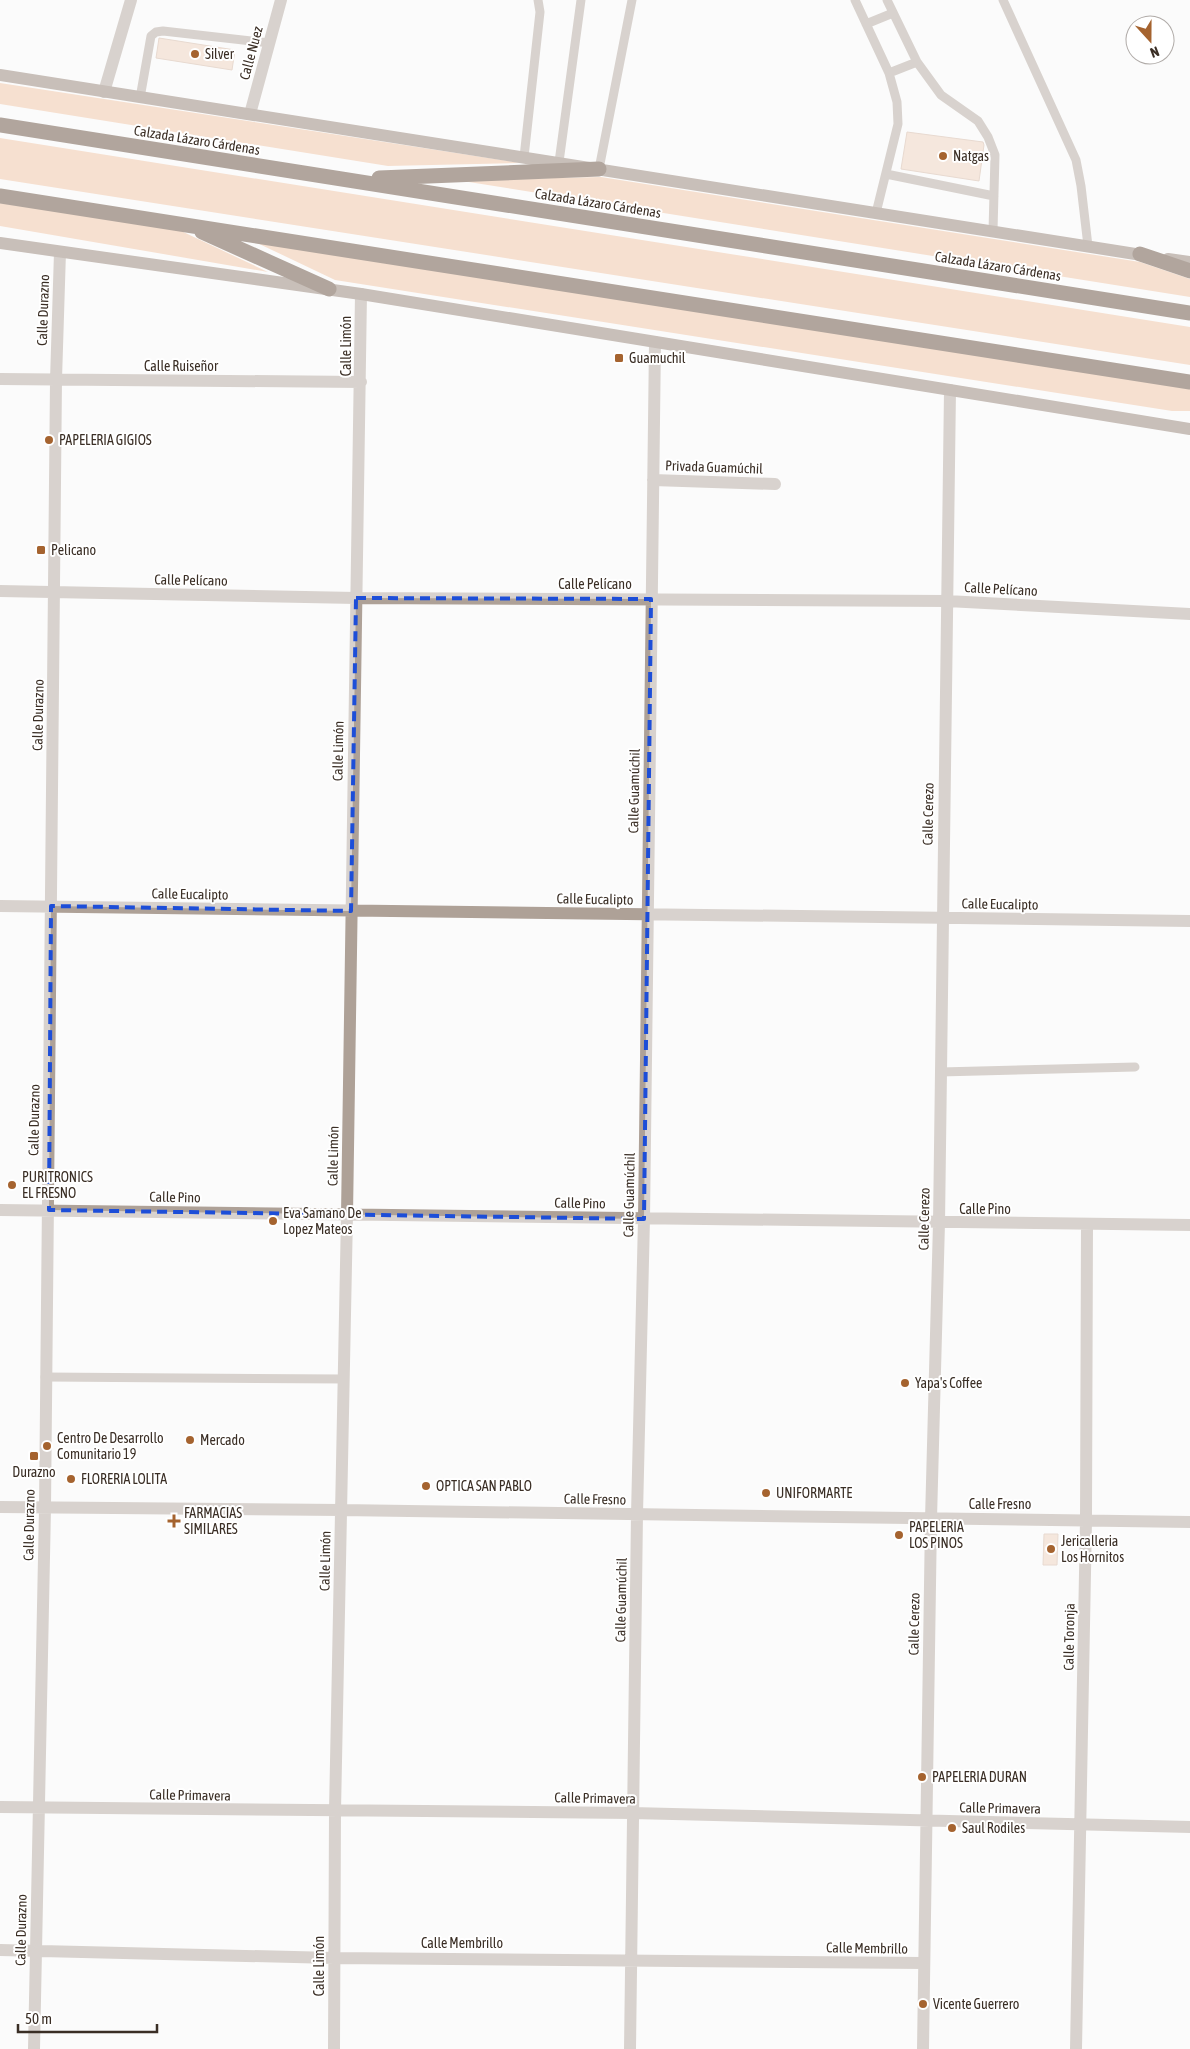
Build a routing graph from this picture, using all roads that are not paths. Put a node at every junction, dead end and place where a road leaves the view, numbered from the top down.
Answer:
1 (131, 0) edge
2 (281, 0) edge
3 (538, 0) edge
4 (581, 0) edge
5 (632, 0) edge
6 (854, 0) edge
7 (887, 0) edge
8 (1007, 3) edge
9 (893, 13) junction
10 (866, 24) junction
11 (270, 43) junction
12 (917, 62) junction
13 (889, 73) junction
14 (0, 75) edge
15 (104, 92) junction
16 (140, 98) junction
17 (250, 114) junction
18 (0, 125) edge
19 (524, 157) junction
20 (559, 162) junction
21 (599, 169) junction
22 (886, 174) junction
23 (346, 180) junction
24 (0, 196) edge
25 (994, 196) junction
26 (876, 213) junction
27 (185, 224) junction
28 (993, 231) junction
29 (0, 243) edge
30 (1088, 246) junction
31 (60, 252) junction
32 (1140, 254) junction
33 (1190, 262) edge
34 (1190, 271) edge
35 (329, 289) junction
36 (361, 294) junction
37 (1190, 313) edge
38 (656, 342) junction
39 (0, 379) edge
40 (56, 380) junction
41 (361, 382) junction
42 (1190, 382) edge
43 (950, 390) junction
44 (1190, 429) edge
45 (653, 480) junction
46 (775, 484) dead end
47 (0, 591) edge
48 (54, 592) junction
49 (356, 598) junction
50 (651, 599) junction
51 (947, 601) junction
52 (1190, 614) edge
53 (0, 906) edge
54 (51, 906) junction
55 (351, 911) junction
56 (647, 915) junction
57 (942, 918) junction
58 (1190, 921) edge
59 (1136, 1067) dead end
60 (940, 1072) junction
61 (0, 1210) edge
62 (49, 1210) junction
63 (347, 1215) junction
64 (644, 1219) junction
65 (939, 1223) junction
66 (1087, 1225) junction
67 (1190, 1225) edge
68 (45, 1377) junction
69 (344, 1379) junction
70 (0, 1507) edge
71 (45, 1508) junction
72 (341, 1510) junction
73 (637, 1514) junction
74 (931, 1519) junction
75 (1086, 1520) junction
76 (1190, 1522) edge
77 (0, 1807) edge
78 (38, 1808) junction
79 (335, 1811) junction
80 (632, 1813) junction
81 (926, 1821) junction
82 (1080, 1825) junction
83 (1190, 1827) edge
84 (0, 1950) edge
85 (36, 1950) junction
86 (334, 1958) junction
87 (631, 1959) junction
88 (924, 1963) junction
89 (34, 2049) edge
90 (334, 2049) edge
91 (630, 2049) edge
92 (924, 2049) edge
93 (1076, 2049) edge

1 - 15 street
2 - 11 street, Calle Nuez
3 - 19 lane
4 - 20 lane
5 - 21 lane
6 - 10 lane
7 - 9 lane
8 - 30 lane
9 - 10 lane
9 - 12 lane
10 - 13 lane
11 - 16 lane
11 - 17 street, Calle Nuez
12 - 13 lane
12 - 25 lane
13 - 22 lane
14 - 15 main road
15 - 16 main road
16 - 17 main road
17 - 19 main road
18 - 23 highway, Calzada Lázaro Cárdenas
19 - 20 main road
20 - 21 main road
21 - 23 highway
21 - 26 main road
22 - 25 lane
22 - 26 lane
23 - 37 highway, Calzada Lázaro Cárdenas
24 - 27 highway
25 - 28 lane
26 - 28 main road
27 - 35 highway
27 - 42 highway
28 - 30 main road
29 - 31 main road
30 - 32 main road
31 - 35 main road
31 - 40 street, Calle Durazno
32 - 33 main road
32 - 34 highway
35 - 36 main road
36 - 38 main road
36 - 41 street, Calle Limón
38 - 43 main road
38 - 45 street, Calle Guamúchil
39 - 40 street, Calle Ruiseñor
40 - 41 street, Calle Ruiseñor
40 - 48 street, Calle Durazno
41 - 49 street, Calle Limón
43 - 44 main road
43 - 51 street, Calle Cerezo
45 - 46 street, Privada Guamúchil
45 - 50 street, Calle Guamúchil
47 - 48 street, Calle Pelícano
48 - 49 street, Calle Pelícano
48 - 54 street, Calle Durazno
49 - 50 street, Calle Pelícano
49 - 55 street, Calle Limón
50 - 51 street, Calle Pelícano
50 - 56 street, Calle Guamúchil
51 - 52 street, Calle Pelícano
51 - 57 street, Calle Cerezo
53 - 54 street, Calle Eucalipto
54 - 55 street, Calle Eucalipto
54 - 62 street, Calle Durazno
55 - 56 street, Calle Eucalipto
55 - 63 street, Calle Limón
56 - 57 street, Calle Eucalipto
56 - 64 street, Calle Guamúchil
57 - 58 street, Calle Eucalipto
57 - 60 street, Calle Cerezo
59 - 60 lane
60 - 65 street, Calle Cerezo
61 - 62 street, Calle Pino
62 - 63 street, Calle Pino
62 - 68 street, Calle Durazno
63 - 64 street, Calle Pino
63 - 69 street, Calle Limón
64 - 65 street, Calle Pino
64 - 73 street, Calle Guamúchil
65 - 66 street, Calle Pino
65 - 74 street, Calle Cerezo
66 - 67 street, Calle Pino
66 - 75 street, Calle Toronja
68 - 69 lane
68 - 71 street, Calle Durazno
69 - 72 street, Calle Limón
70 - 71 street, Calle Fresno
71 - 72 street, Calle Fresno
71 - 78 street, Calle Durazno
72 - 73 street, Calle Fresno
72 - 79 street, Calle Limón
73 - 74 street, Calle Fresno
73 - 80 street, Calle Guamúchil
74 - 75 street, Calle Fresno
74 - 81 street, Calle Cerezo
75 - 76 street, Calle Fresno
75 - 82 street, Calle Toronja
77 - 78 street, Calle Primavera
78 - 79 street, Calle Primavera
78 - 85 street, Calle Durazno
79 - 80 street, Calle Primavera
79 - 86 street, Calle Limón
80 - 81 street, Calle Primavera
80 - 87 street, Calle Guamúchil
81 - 82 street, Calle Primavera
81 - 88 street, Calle Cerezo
82 - 83 street, Calle Primavera
82 - 93 street, Calle Toronja
84 - 85 street, Calle Membrillo
85 - 86 street, Calle Membrillo
85 - 89 street, Calle Durazno
86 - 87 street, Calle Membrillo
86 - 90 street, Calle Limón
87 - 88 street, Calle Membrillo
87 - 91 street, Calle Guamúchil
88 - 92 street, Calle Cerezo

